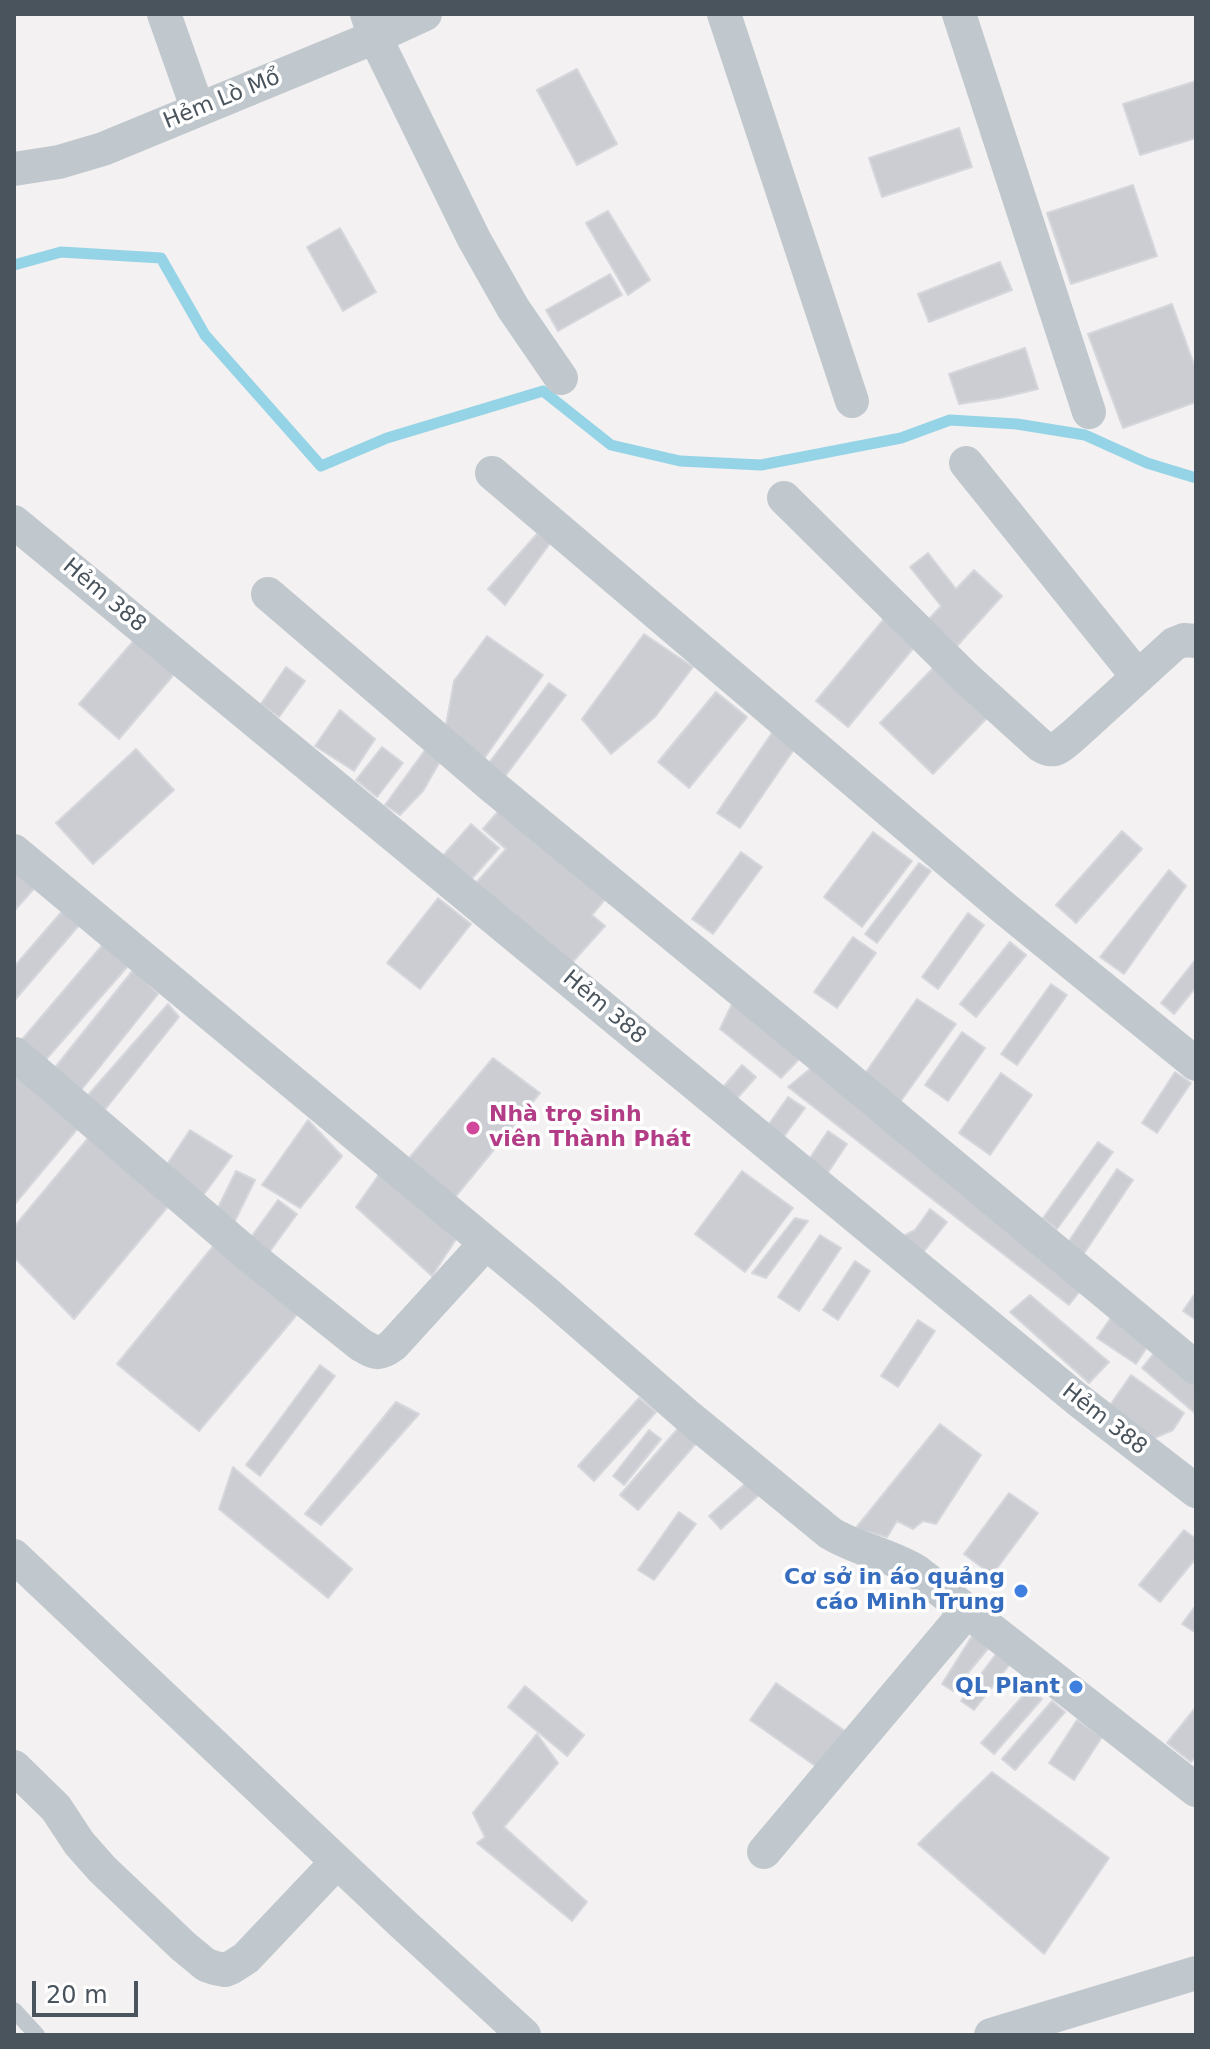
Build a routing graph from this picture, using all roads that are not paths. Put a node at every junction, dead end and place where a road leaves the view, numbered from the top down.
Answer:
1 (164, 14) edge
2 (425, 14) edge
3 (724, 14) edge
4 (959, 14) edge
5 (371, 26) edge
6 (198, 110) junction
7 (14, 169) edge
8 (561, 378) dead end
9 (852, 401) dead end
10 (1089, 412) dead end
11 (966, 463) dead end
12 (492, 473) dead end
13 (784, 498) dead end
14 (14, 522) edge
15 (268, 594) dead end
16 (1196, 641) edge
17 (1138, 677) junction
18 (14, 851) edge
19 (14, 1054) edge
20 (1196, 1064) edge
21 (486, 1243) junction
22 (1196, 1368) edge
23 (1196, 1491) edge
24 (14, 1556) edge
25 (967, 1611) junction
26 (14, 1767) edge
27 (1196, 1790) edge
28 (764, 1852) dead end
29 (337, 1862) junction
30 (1196, 1973) edge
31 (14, 2010) edge
32 (37, 2035) edge
33 (524, 2035) edge
34 (991, 2035) edge

1 - 6 street
2 - 5 street, Hẻm Lò Mổ
3 - 9 street
4 - 10 street
5 - 6 street, Hẻm Lò Mổ
5 - 8 street
6 - 7 street, Hẻm Lò Mổ
11 - 17 street
12 - 20 street
13 - 17 street
14 - 23 street, Hẻm 388
15 - 22 street
16 - 17 street
18 - 21 street
19 - 21 street
21 - 25 street
24 - 29 street
25 - 27 street
25 - 28 street
26 - 29 street
29 - 33 street
30 - 34 street
31 - 32 lane

